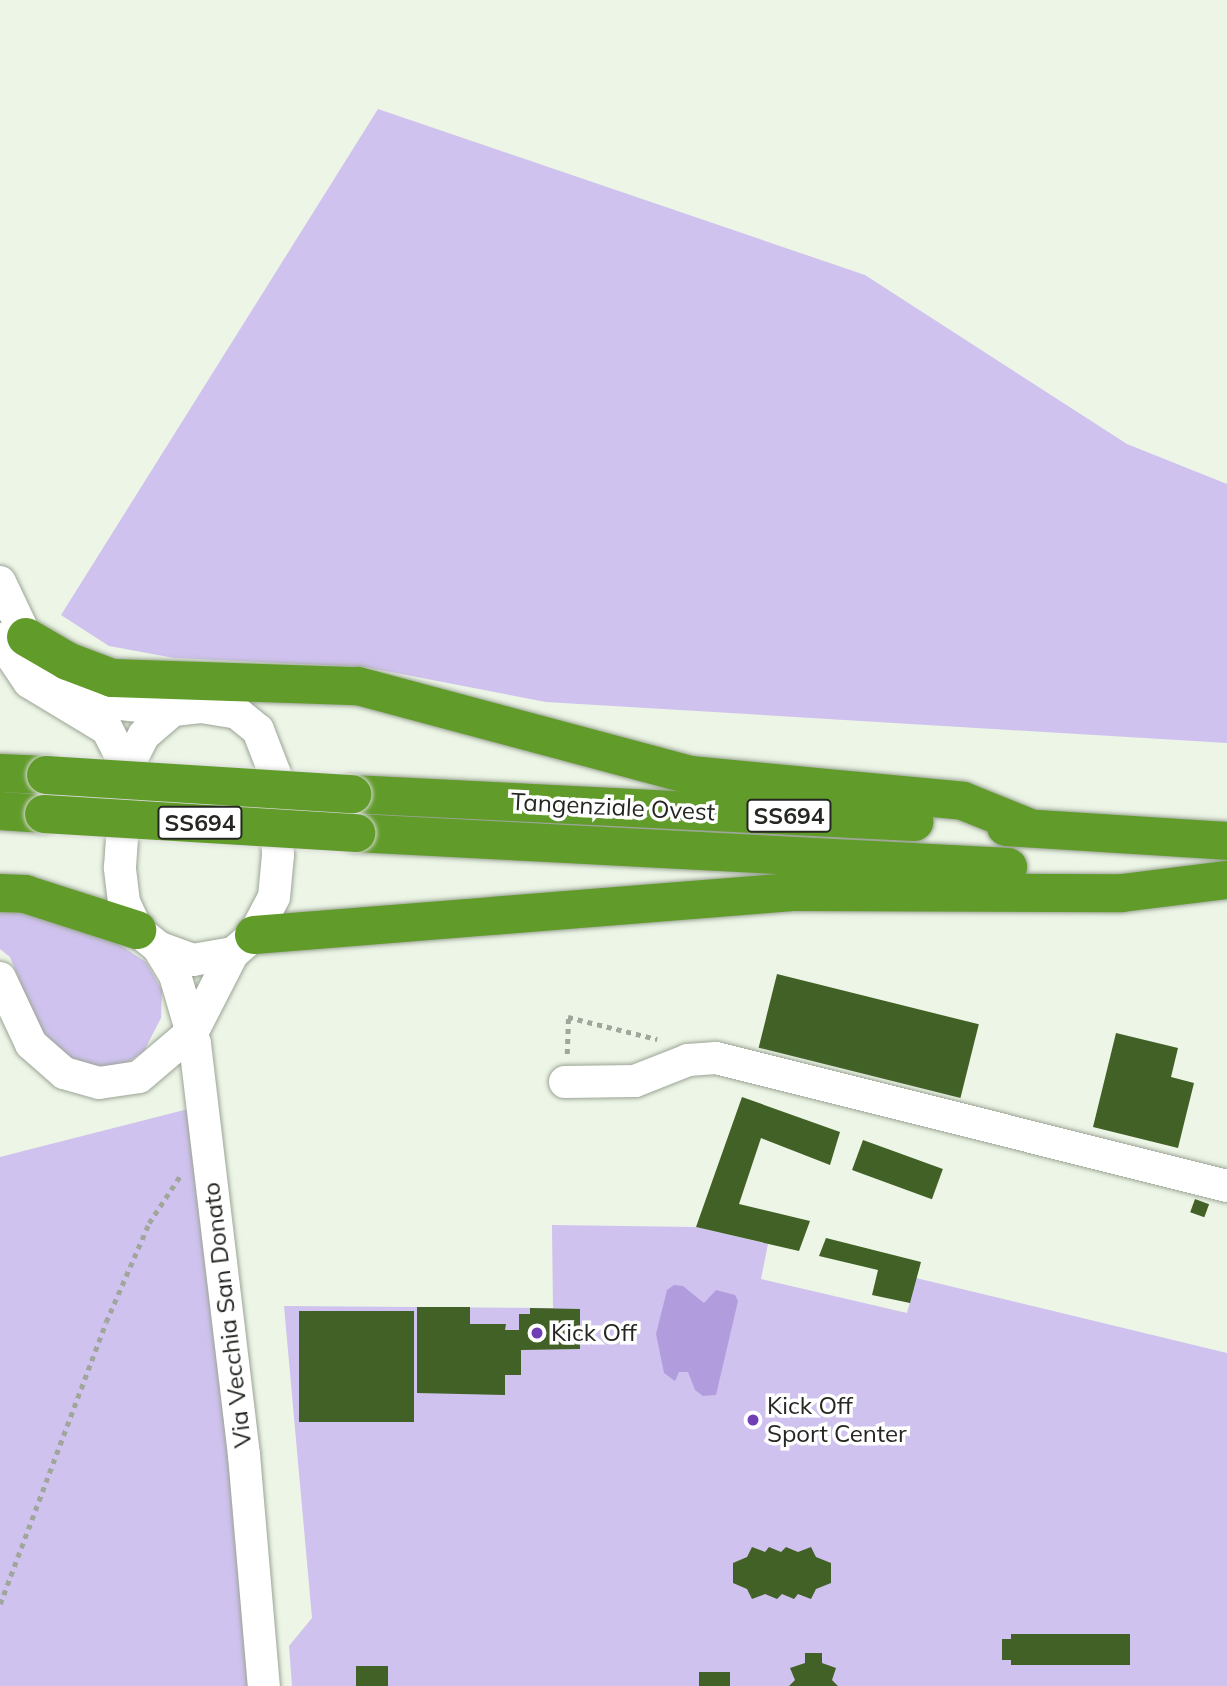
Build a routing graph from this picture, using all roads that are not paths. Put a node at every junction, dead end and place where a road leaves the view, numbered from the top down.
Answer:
1 (0, 582) edge
2 (13, 638) edge
3 (173, 710) junction
4 (128, 768) junction
5 (0, 773) edge
6 (0, 811) edge
7 (1030, 828) junction
8 (1227, 841) edge
9 (1227, 879) edge
10 (0, 893) edge
11 (147, 939) junction
12 (243, 944) junction
13 (0, 978) edge
14 (193, 1031) junction
15 (565, 1082) road end
16 (1227, 1186) edge
17 (264, 1686) edge

1 - 2 street
2 - 3 street
2 - 4 street
2 - 7 highway
3 - 4 street
3 - 12 street
4 - 11 street
5 - 7 highway, Tangenziale Ovest / SS694, bridge
6 - 9 highway, Tangenziale Ovest / SS694, bridge
7 - 8 highway, Tangenziale Ovest / SS694
9 - 12 highway
10 - 11 highway
11 - 12 street
11 - 14 street, Via Vecchia San Donato
12 - 14 street
13 - 14 street
14 - 17 street, Via Vecchia San Donato
15 - 16 street

